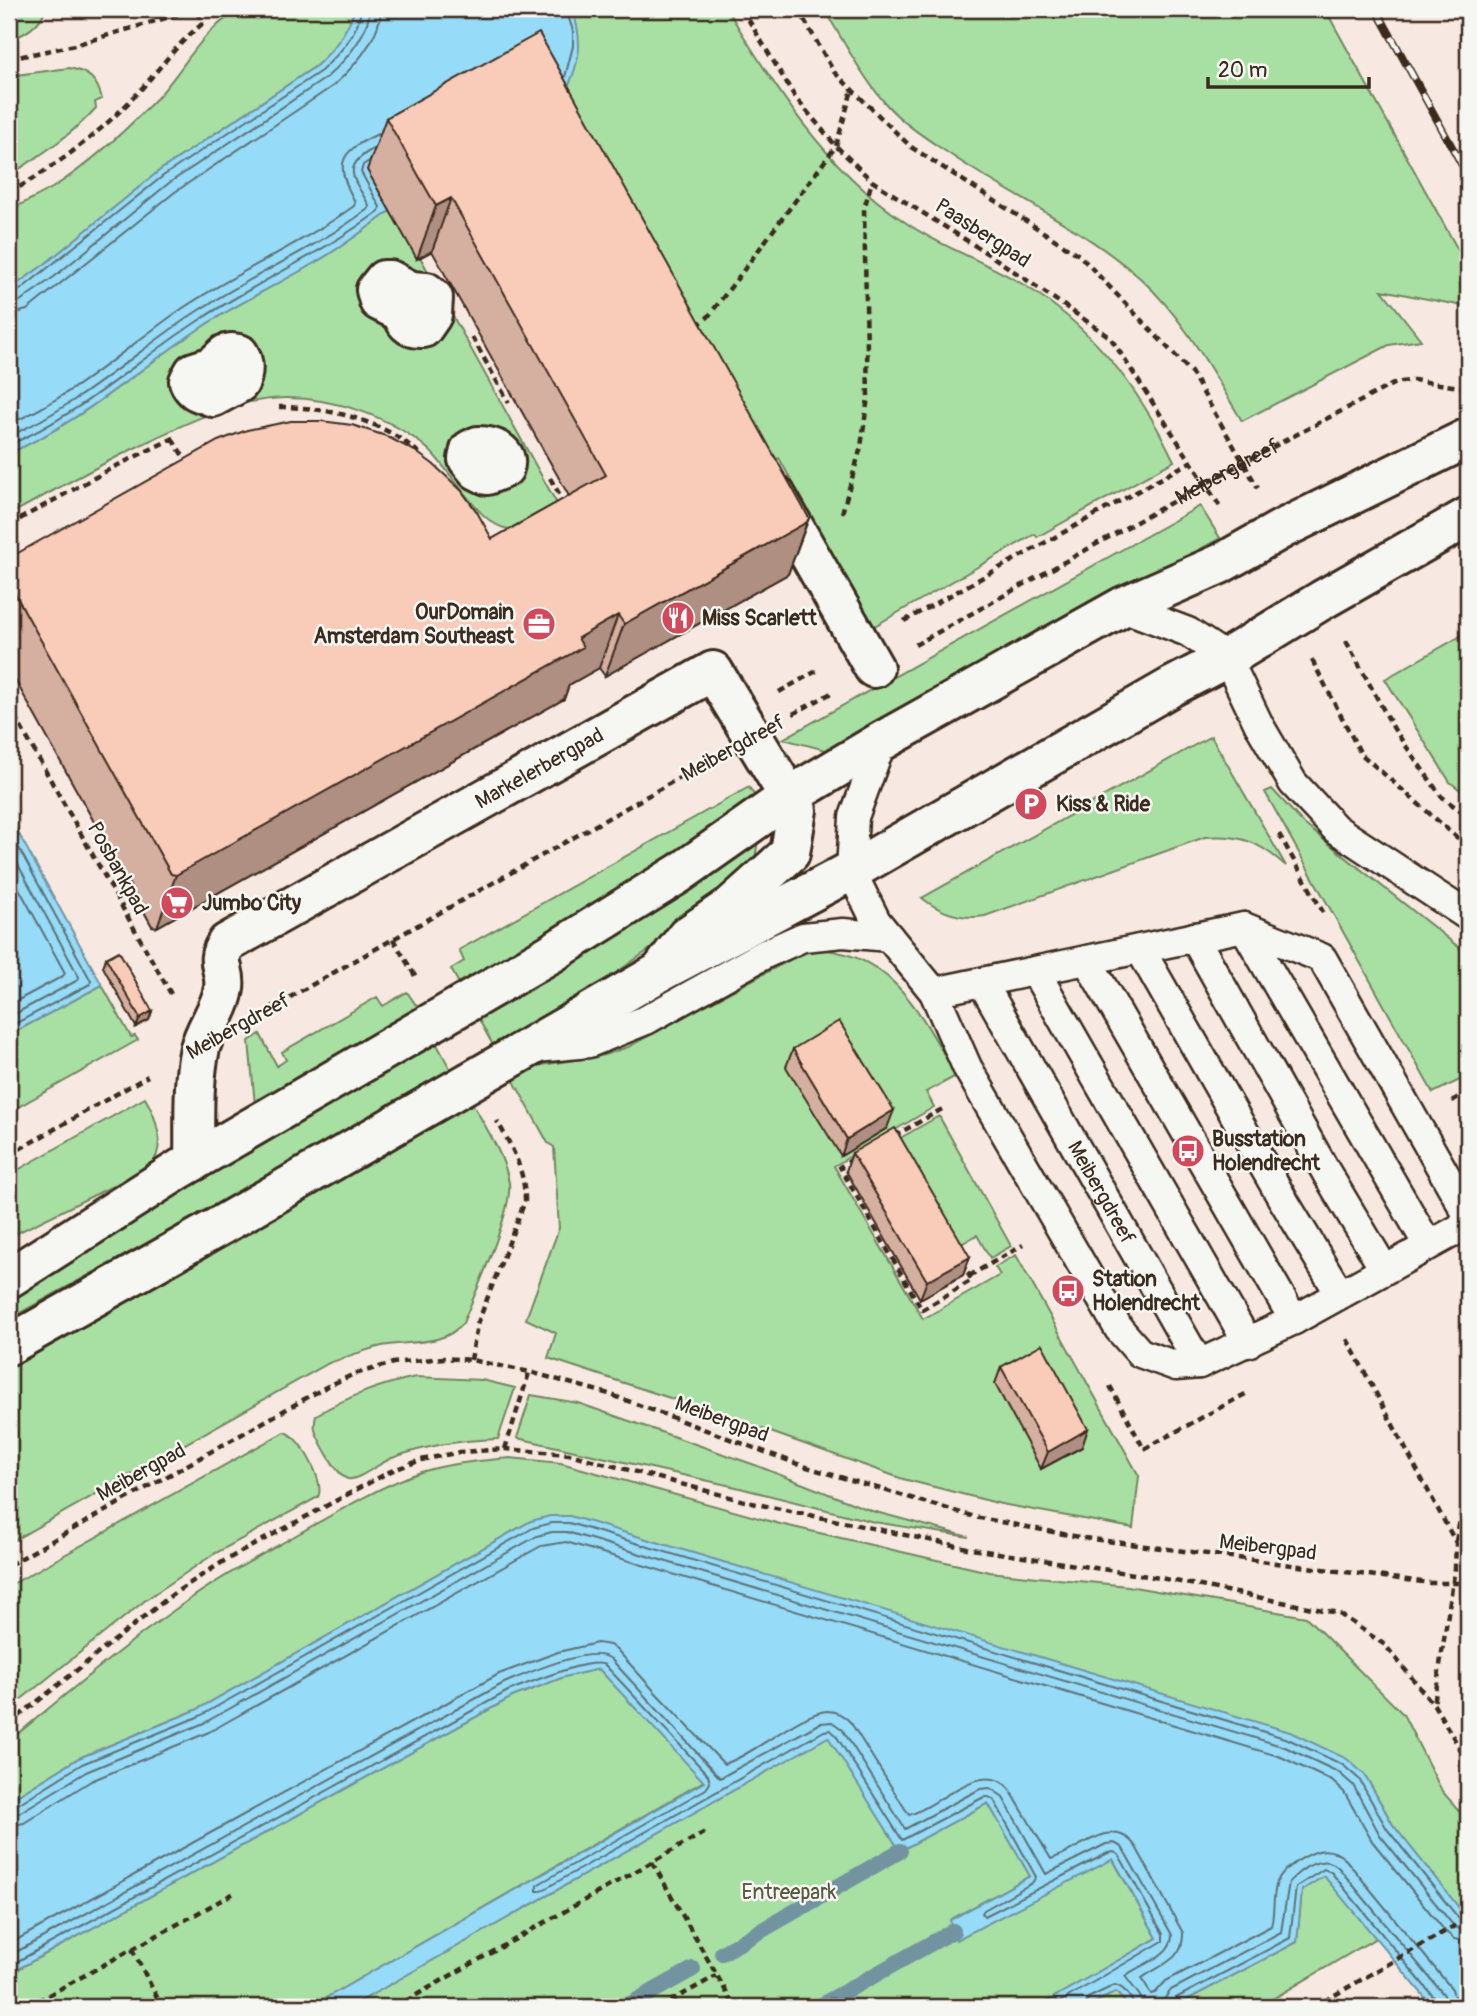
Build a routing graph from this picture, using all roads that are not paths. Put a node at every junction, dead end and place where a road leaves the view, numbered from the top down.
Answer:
1 (1468, 438) edge
2 (771, 487) edge
3 (1468, 517) edge
4 (1122, 607) junction
5 (868, 657) road end
6 (1227, 658) junction
7 (882, 741) junction
8 (789, 797) junction
9 (851, 871) junction
10 (1468, 916) edge
11 (1244, 927) junction
12 (889, 937) junction
13 (1194, 937) junction
14 (1140, 949) junction
15 (1087, 960) junction
16 (1035, 971) junction
17 (660, 972) junction
18 (982, 982) junction
19 (934, 992) junction
20 (528, 1049) junction
21 (194, 1161) junction
22 (1468, 1215) edge
23 (1468, 1224) edge
24 (1428, 1245) junction
25 (46, 1253) junction
26 (9, 1258) edge
27 (1384, 1269) junction
28 (9, 1278) edge
29 (1340, 1294) junction
30 (1294, 1320) junction
31 (1248, 1343) junction
32 (9, 1345) edge
33 (1199, 1364) junction

1 - 4 main road
2 - 5 main road
3 - 6 main road
4 - 6 lane
4 - 7 main road
6 - 9 main road
6 - 10 lane
7 - 8 main road
7 - 9 lane
8 - 17 main road, Markelerbergpad
8 - 21 main road
8 - 21 main road, Markelerbergpad
9 - 12 lane
9 - 17 main road
11 - 13 lane
11 - 22 lane
11 - 24 lane
12 - 19 lane
12 - 20 lane
13 - 14 lane
13 - 27 lane
14 - 15 lane
14 - 29 lane
15 - 16 lane
15 - 30 lane
16 - 18 lane
16 - 31 lane
17 - 20 main road
18 - 19 lane
18 - 33 lane, Meibergdreef
19 - 33 lane
20 - 32 main road
21 - 25 main road
23 - 24 lane
24 - 27 lane
25 - 26 lane
25 - 28 main road
27 - 29 lane
29 - 30 lane
30 - 31 lane
31 - 33 lane

